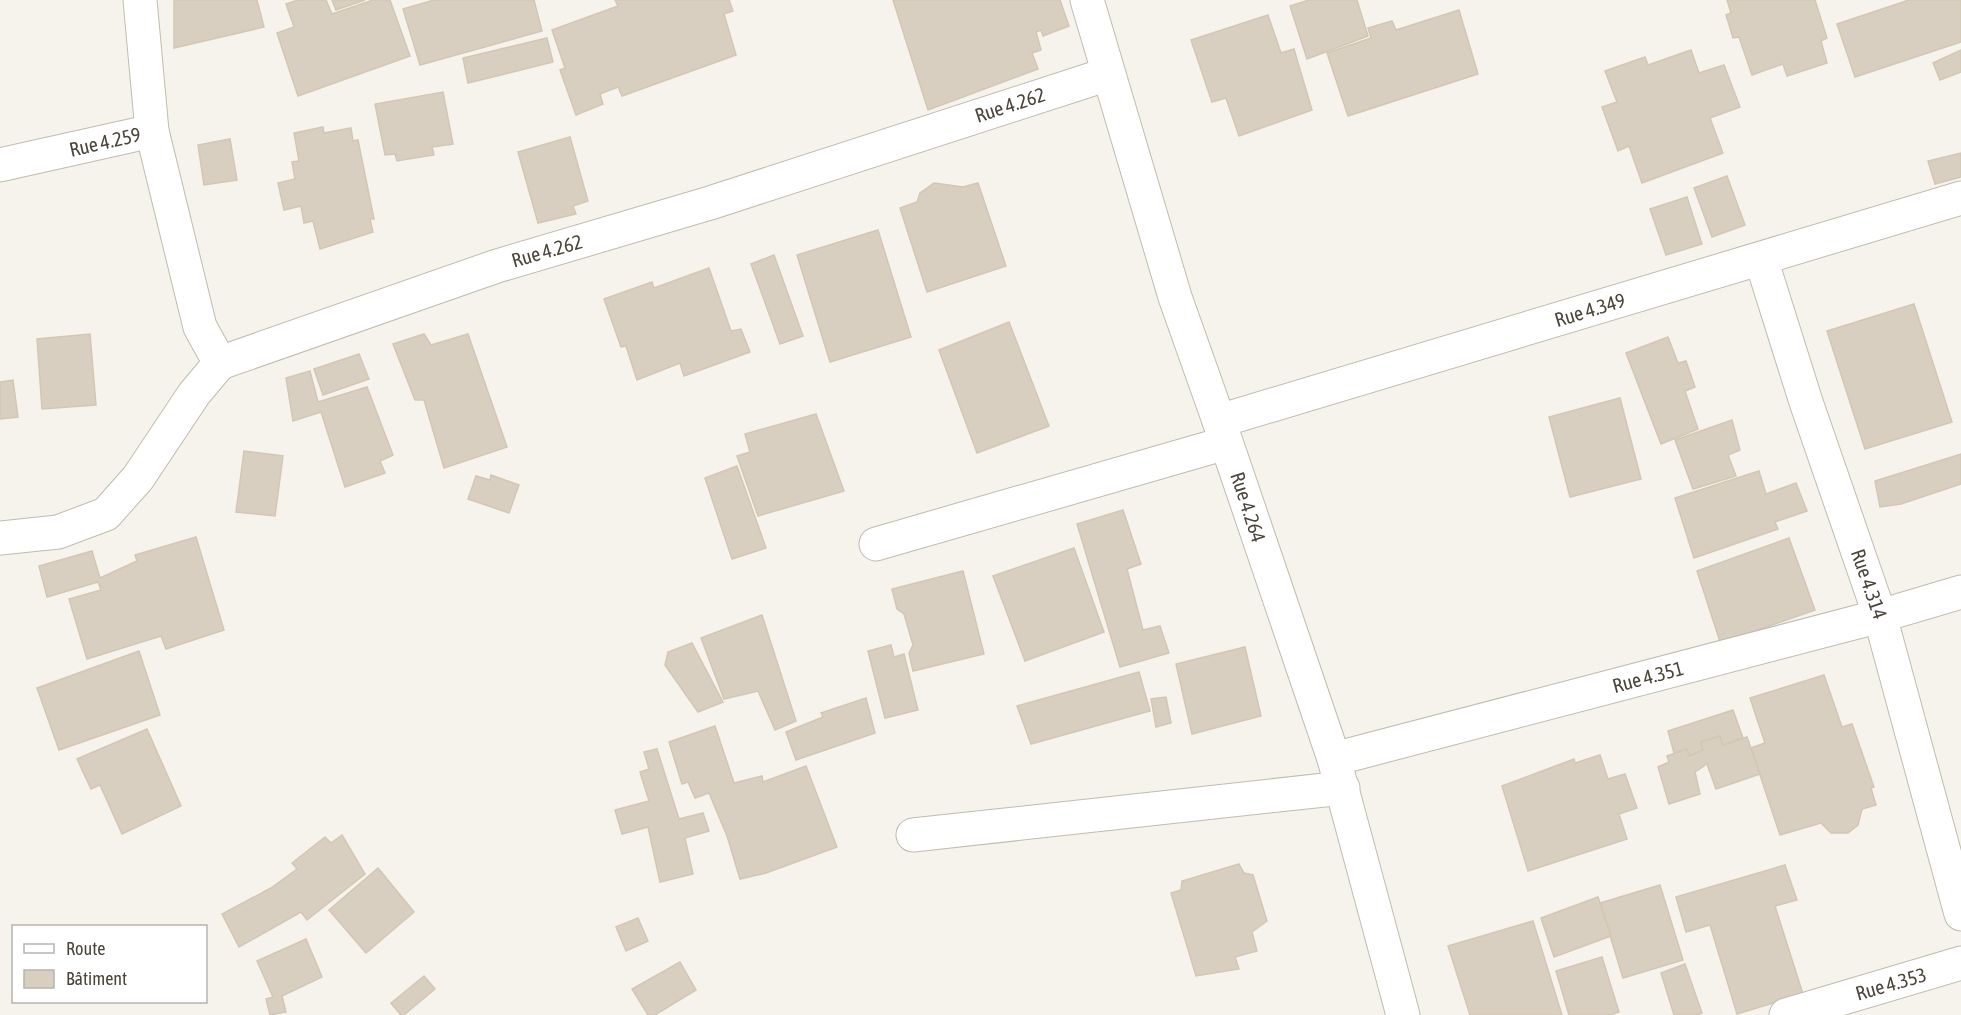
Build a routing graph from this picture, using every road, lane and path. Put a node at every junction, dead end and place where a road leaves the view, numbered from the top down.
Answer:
1 (140, 0) edge
2 (1087, 0) edge
3 (1108, 74) junction
4 (152, 131) junction
5 (0, 165) edge
6 (1961, 198) edge
7 (1761, 260) junction
8 (220, 363) junction
9 (1223, 432) junction
10 (0, 538) edge
11 (876, 544) dead end
12 (1961, 592) edge
13 (1881, 616) junction
14 (1338, 774) junction
15 (913, 836) dead end
16 (1961, 914) edge
17 (1961, 963) edge
18 (1403, 1015) edge
19 (1786, 1015) edge

1 - 4 street, Rue 4.259
2 - 3 street, Rue 4.264
3 - 8 street, Rue 4.262
3 - 9 street, Rue 4.264
4 - 5 street, Rue 4.259
4 - 8 street
6 - 7 street, Rue 4.349
7 - 9 street, Rue 4.349
7 - 13 street, Rue 4.314
8 - 10 street
9 - 11 street, Rue 4.349
9 - 14 street, Rue 4.264
12 - 13 street, Rue 4.351
13 - 14 street, Rue 4.351
13 - 16 street, Rue 4.314
14 - 15 street, Rue 4.351
14 - 18 street, Rue 4.264
17 - 19 street, Rue 4.353

